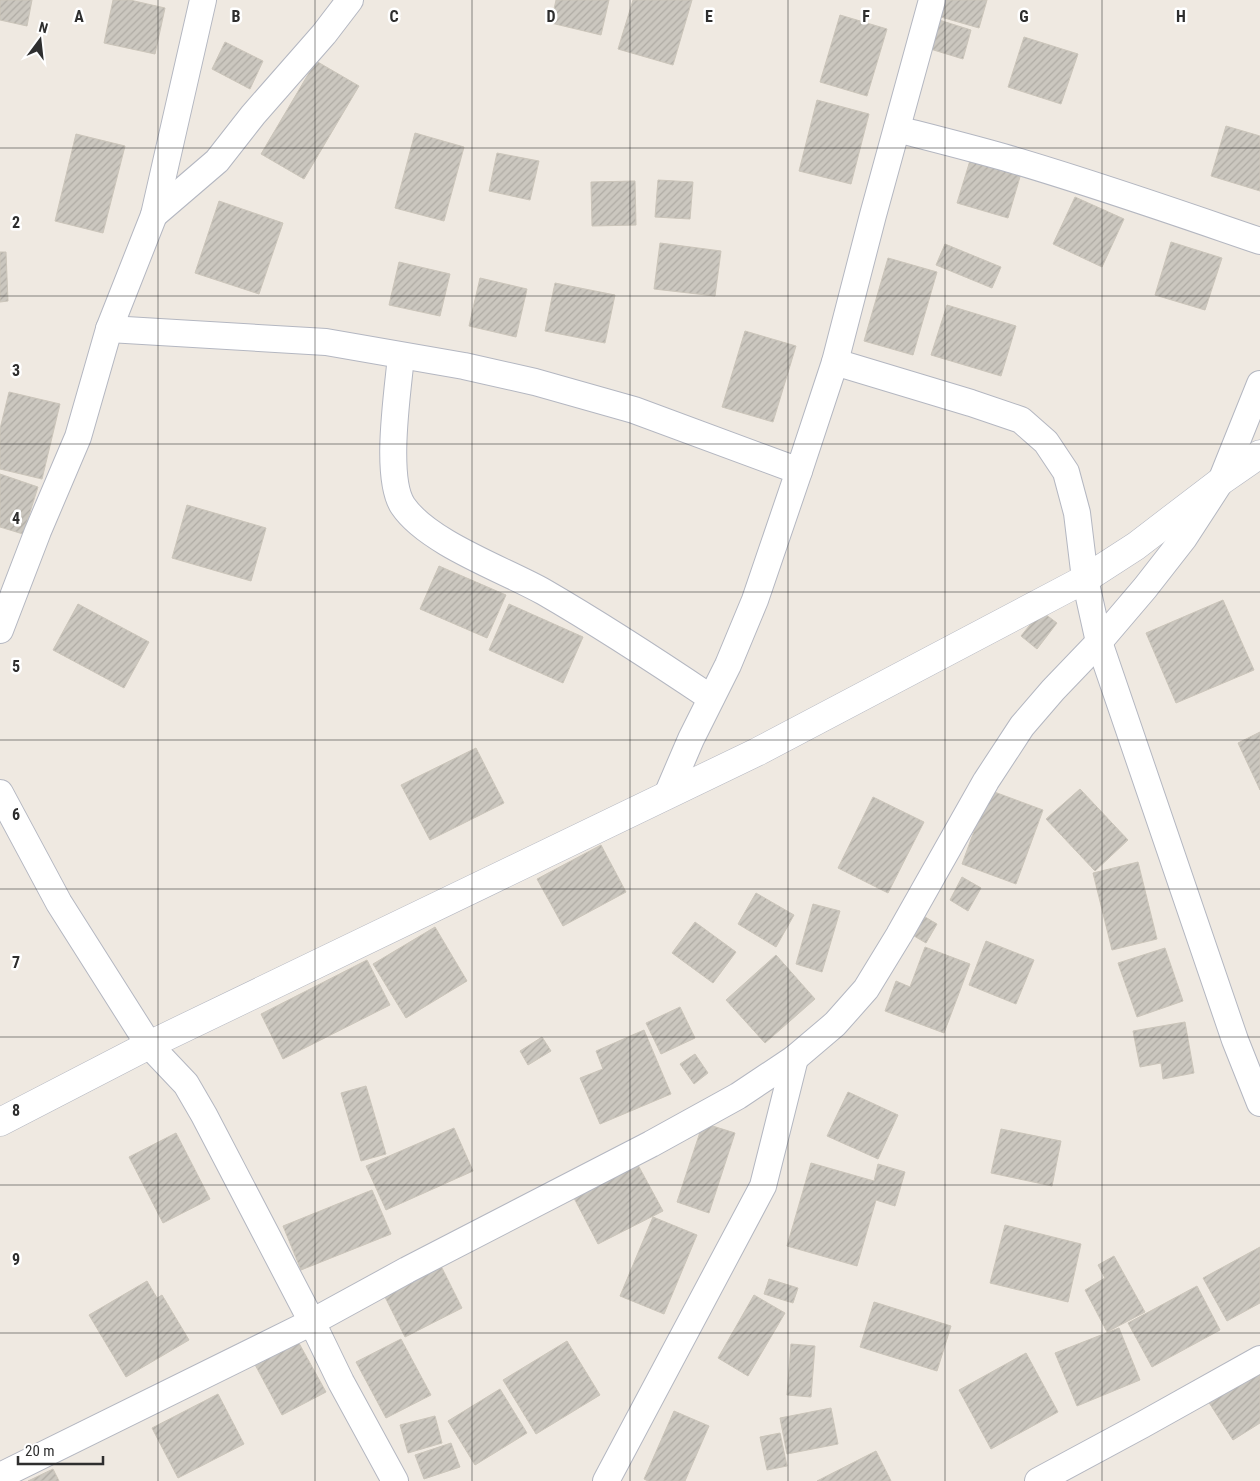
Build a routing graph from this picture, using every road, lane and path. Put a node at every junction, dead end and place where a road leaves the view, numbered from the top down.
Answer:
1 (203, 0) edge
2 (350, 0) edge
3 (932, 0) edge
4 (897, 129) junction
5 (154, 215) junction
6 (1260, 242) edge
7 (109, 329) junction
8 (401, 356) junction
9 (835, 362) junction
10 (1260, 384) edge
11 (1260, 454) edge
12 (799, 471) junction
13 (1221, 481) junction
14 (1085, 579) junction
15 (0, 630) edge
16 (1099, 642) junction
17 (711, 698) junction
18 (0, 793) edge
19 (667, 795) junction
20 (150, 1045) junction
21 (794, 1058) junction
22 (1260, 1103) edge
23 (0, 1122) edge
24 (312, 1322) junction
25 (1260, 1359) edge
26 (0, 1476) edge
27 (395, 1481) edge
28 (606, 1481) edge
29 (1038, 1481) edge

1 - 5 street
2 - 5 street
3 - 4 street
4 - 6 street
4 - 9 street
5 - 7 street
7 - 8 street
7 - 15 street
8 - 12 street
8 - 17 street
9 - 12 street
9 - 14 street
10 - 13 street
11 - 13 main road
12 - 17 street
13 - 14 main road
13 - 16 street
14 - 16 street
14 - 19 main road
16 - 21 street
16 - 22 street
17 - 19 street
18 - 20 street
19 - 20 main road
20 - 23 main road
20 - 24 street
21 - 24 street
21 - 28 street
24 - 26 street
24 - 27 street
25 - 29 street

